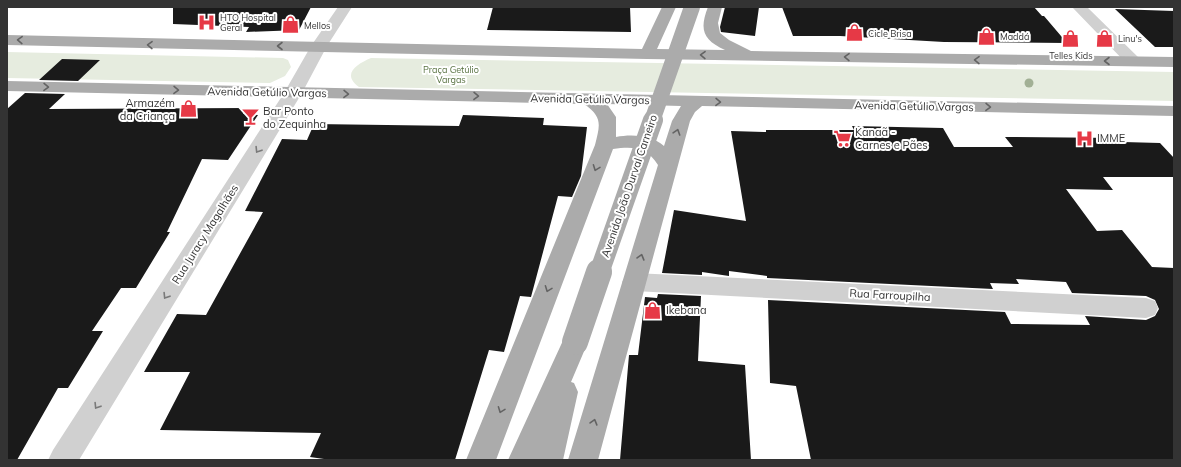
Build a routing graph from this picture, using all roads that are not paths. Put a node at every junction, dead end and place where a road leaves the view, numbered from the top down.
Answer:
1 (346, 7) edge
2 (669, 7) edge
3 (692, 7) edge
4 (715, 7) edge
5 (1079, 7) edge
6 (663, 23) junction
7 (710, 25) junction
8 (7, 40) edge
9 (319, 46) junction
10 (647, 54) junction
11 (750, 55) junction
12 (1133, 61) junction
13 (1174, 62) edge
14 (7, 86) edge
15 (293, 93) junction
16 (588, 98) junction
17 (697, 101) junction
18 (1174, 112) edge
19 (605, 145) junction
20 (667, 163) junction
21 (634, 282) junction
22 (1146, 308) dead end
23 (575, 342) junction
24 (63, 460) edge
25 (481, 460) edge
26 (523, 460) edge
27 (548, 460) edge
28 (583, 460) edge

1 - 9 street, Rua Juracy Magalhães
2 - 6 main road
3 - 23 main road, Avenida João Durval Carneiro, bridge
4 - 7 main road
5 - 12 street
6 - 7 main road
6 - 10 main road
7 - 11 main road
9 -> 8 main road
9 - 10 main road
9 - 15 street, Rua Juracy Magalhães
11 -> 10 main road
12 -> 11 main road
12 - 13 main road
14 -> 15 main road, Avenida Getúlio Vargas
15 -> 16 main road, Avenida Getúlio Vargas
15 -> 24 street, Rua Juracy Magalhães
16 - 17 main road, Avenida Getúlio Vargas
16 - 19 main road
17 -> 18 main road, Avenida Getúlio Vargas
20 -> 17 main road
19 - 20 main road
19 -> 25 main road
21 -> 20 main road
21 - 22 street, Rua Farroupilha
28 -> 21 main road
23 - 26 main road, Avenida João Durval Carneiro
23 - 27 main road, Avenida João Durval Carneiro

